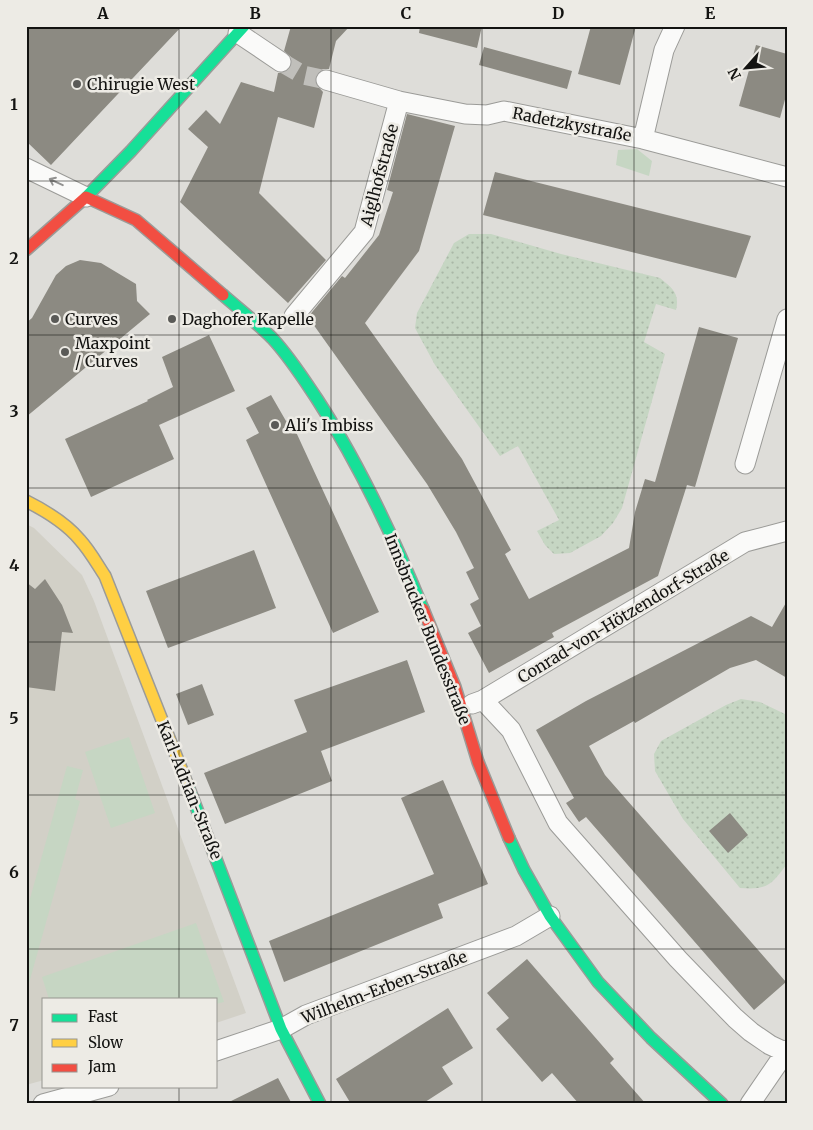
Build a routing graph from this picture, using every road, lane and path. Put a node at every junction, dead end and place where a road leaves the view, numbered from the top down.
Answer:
1 (675, 26) edge
2 (241, 30) edge
3 (281, 62) tunnel mouth
4 (326, 80) tunnel mouth
5 (399, 100) junction
6 (643, 139) junction
7 (26, 168) edge
8 (787, 177) edge
9 (86, 196) junction
10 (26, 250) edge
11 (294, 316) dead end
12 (787, 319) edge
13 (745, 464) dead end
14 (26, 501) edge
15 (787, 531) edge
16 (483, 700) junction
17 (461, 707) junction
18 (550, 916) junction
19 (281, 1028) junction
20 (218, 1050) edge
21 (786, 1051) edge
22 (106, 1093) edge
23 (43, 1104) edge
24 (320, 1104) edge
25 (722, 1104) edge
26 (750, 1104) edge

1 - 6 street
2 - 3 street
2 - 9 main road
4 - 5 street, Radetzkystraße
5 - 6 street, Radetzkystraße
5 - 11 street, Aiglhofstraße
6 - 8 street, Radetzkystraße
9 -> 7 street
9 - 10 main road
9 - 17 main road, Innsbrucker Bundesstraße
12 - 13 street
14 - 19 main road, Karl-Adrian-Straße
15 - 16 street, Conrad-von-Hötzendorf-Straße
16 - 17 street, Conrad-von-Hötzendorf-Straße
16 - 21 street, Innsbrucker Bundesstraße
17 - 18 main road, Innsbrucker Bundesstraße
18 - 19 street, Wilhelm-Erben-Straße
18 - 25 main road, Innsbrucker Bundesstraße
19 - 20 street, Wilhelm-Erben-Straße
19 - 24 main road, Karl-Adrian-Straße
21 - 26 street
22 - 23 street

